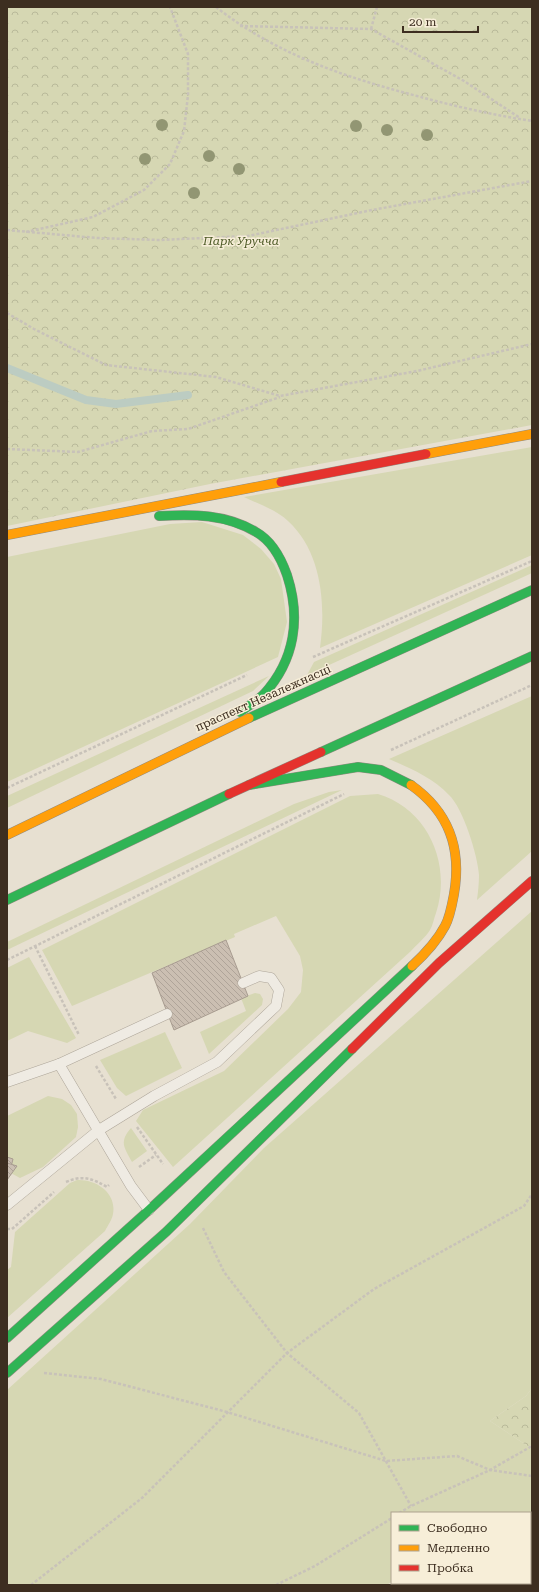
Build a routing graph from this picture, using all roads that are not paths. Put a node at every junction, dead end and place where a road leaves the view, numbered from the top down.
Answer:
1 (532, 434) edge
2 (86, 521) junction
3 (7, 535) edge
4 (532, 590) edge
5 (532, 656) edge
6 (209, 736) junction
7 (249, 785) junction
8 (7, 835) edge
9 (532, 881) edge
10 (7, 900) edge
11 (243, 983) dead end
12 (167, 1014) dead end
13 (59, 1064) junction
14 (7, 1082) edge
15 (100, 1130) junction
16 (7, 1205) edge
17 (151, 1213) junction
18 (7, 1338) edge
19 (7, 1373) edge

1 - 2 highway
2 - 3 highway
2 - 6 highway
4 - 6 highway, праспект Незалежнасці
5 - 7 highway
6 - 8 highway, праспект Незалежнасці
7 - 10 highway
7 - 17 highway
9 - 19 highway
11 - 15 lane
12 - 13 lane
13 - 14 lane
13 - 15 lane
15 - 16 lane
15 - 17 lane
17 - 18 highway

